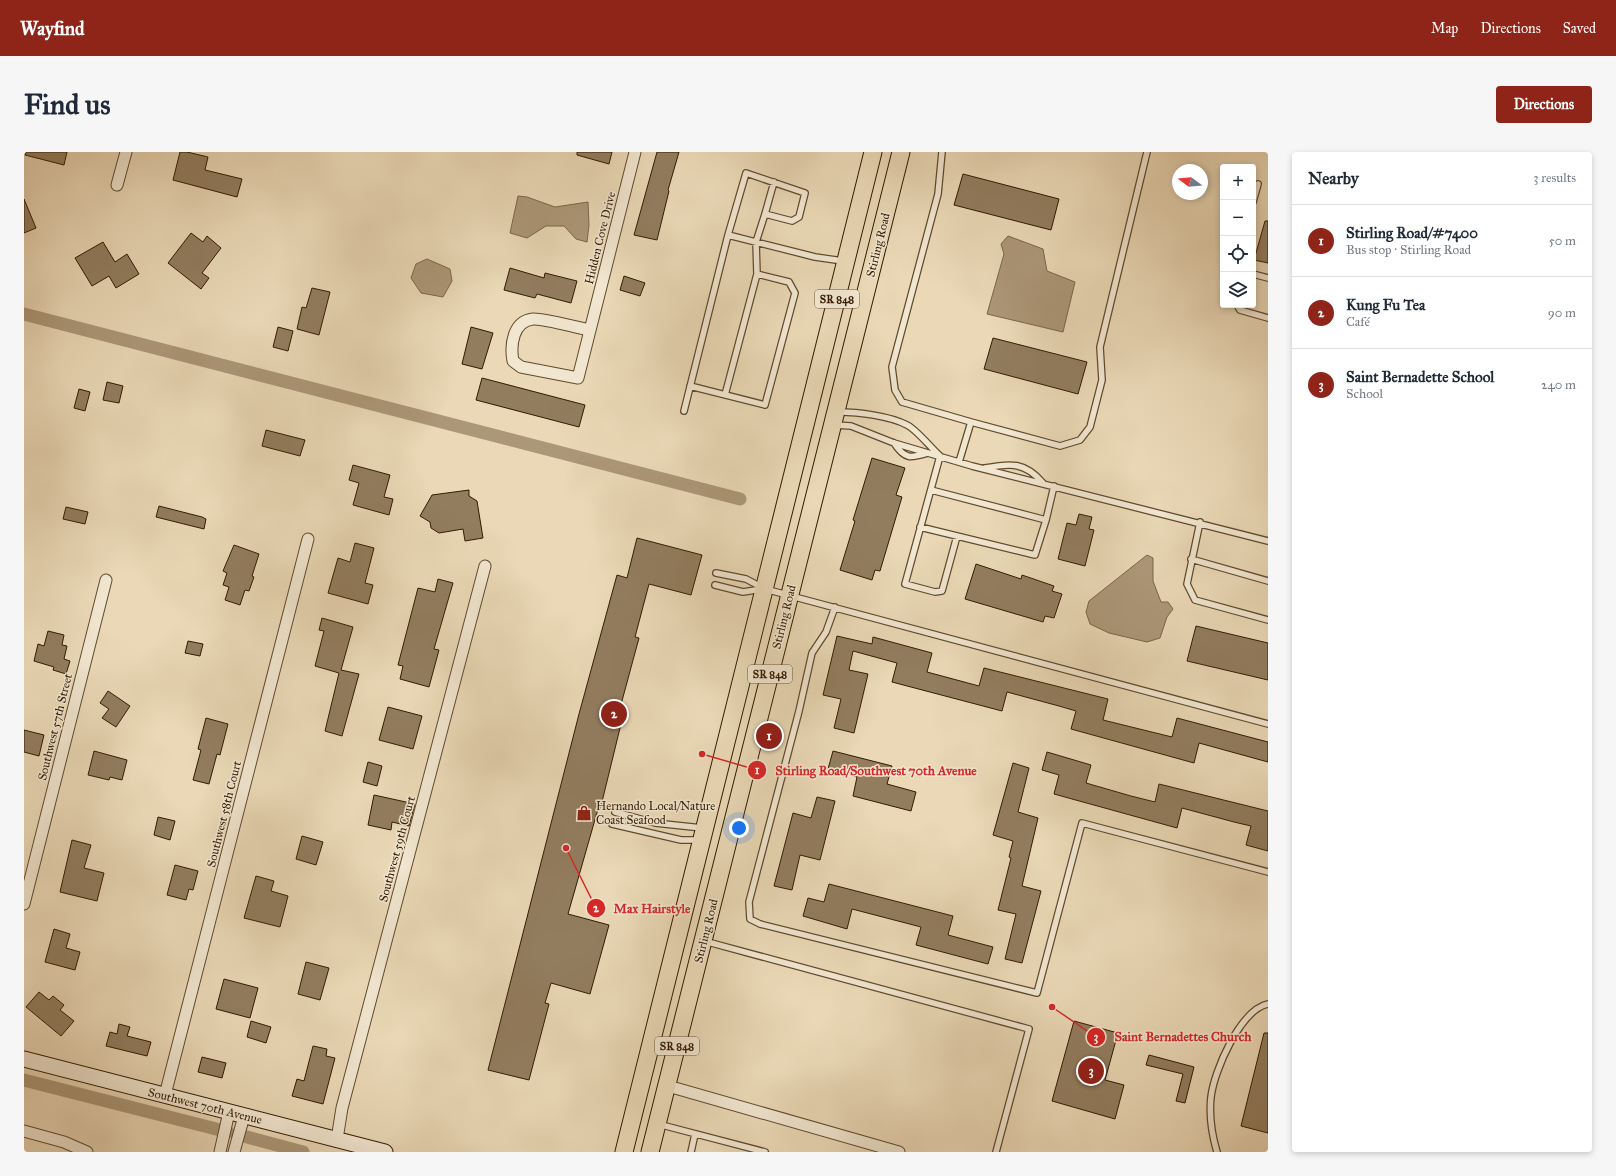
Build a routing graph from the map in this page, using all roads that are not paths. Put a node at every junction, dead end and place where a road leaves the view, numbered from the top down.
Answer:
1 (126, 152) edge
2 (635, 152) edge
3 (873, 152) edge
4 (901, 152) edge
5 (942, 152) edge
6 (1147, 152) edge
7 (774, 182) junction
8 (1258, 184) dead end
9 (117, 185) dead end
10 (1254, 200) edge
11 (765, 214) junction
12 (728, 234) junction
13 (756, 242) junction
14 (846, 262) junction
15 (757, 274) junction
16 (1256, 275) edge
17 (1268, 278) edge
18 (1239, 308) edge
19 (1268, 318) edge
20 (590, 330) junction
21 (690, 386) junction
22 (725, 395) junction
23 (684, 411) dead end
24 (834, 418) junction
25 (971, 422) junction
26 (894, 443) junction
27 (929, 453) junction
28 (940, 456) junction
29 (959, 462) junction
30 (982, 469) junction
31 (1044, 484) junction
32 (1054, 486) junction
33 (931, 490) junction
34 (1046, 520) junction
35 (1200, 522) junction
36 (920, 527) junction
37 (957, 536) junction
38 (308, 540) dead end
39 (1268, 541) edge
40 (1191, 559) junction
41 (485, 566) dead end
42 (716, 573) dead end
43 (106, 580) dead end
44 (1268, 581) edge
45 (715, 585) dead end
46 (765, 589) junction
47 (790, 595) junction
48 (835, 607) junction
49 (1268, 620) edge
50 (1268, 724) edge
51 (615, 812) dead end
52 (612, 824) dead end
53 (703, 834) junction
54 (1268, 872) edge
55 (24, 904) edge
56 (678, 933) junction
57 (704, 941) junction
58 (1268, 1004) edge
59 (24, 1059) edge
60 (668, 1086) junction
61 (165, 1095) junction
62 (229, 1112) junction
63 (244, 1116) junction
64 (658, 1124) junction
65 (24, 1131) edge
66 (695, 1134) junction
67 (337, 1139) junction
68 (87, 1152) edge
69 (220, 1152) edge
70 (234, 1152) edge
71 (385, 1152) edge
72 (624, 1152) edge
73 (650, 1152) edge
74 (691, 1152) edge
75 (765, 1152) edge
76 (899, 1152) edge
77 (996, 1152) edge
78 (1217, 1152) edge

1 - 9 street
2 - 20 street, Hidden Cove Drive
3 - 14 main road, SR 848
4 - 24 main road, Stirling Road / SR 848
5 - 25 lane
6 - 25 lane
7 - 11 lane
7 - 11 lane
7 - 12 lane
8 - 10 lane
11 - 13 lane
12 - 13 lane
12 - 21 lane
13 - 14 lane
13 - 15 lane
14 - 46 main road, SR 848
15 - 22 lane
15 - 22 lane
16 - 17 lane
18 - 19 lane
20 - 20 street, Hidden Cove Drive
21 - 22 lane
21 - 23 lane
24 - 26 lane
24 - 28 lane
24 - 47 main road, Stirling Road / SR 848
25 - 29 lane
26 - 27 lane
26 - 27 lane
27 - 28 lane
28 - 29 lane
28 - 33 lane
29 - 30 lane
30 - 31 lane
30 - 31 lane
31 - 32 lane
32 - 34 lane
32 - 35 lane
33 - 34 lane
33 - 36 lane
34 - 37 lane
35 - 39 lane
35 - 40 lane
36 - 37 lane
36 - 37 lane
38 - 61 street, Southwest 58th Court
40 - 44 lane
40 - 49 lane
41 - 67 street, Southwest 59th Court
42 - 46 lane
43 - 55 street, Southwest 57th Street
45 - 46 lane
46 - 47 lane
46 - 53 main road, SR 848
47 - 48 lane
47 - 57 main road, Stirling Road / SR 848
48 - 50 lane
48 - 54 lane
51 - 53 lane
52 - 53 lane
53 - 56 main road, SR 848
56 - 57 main road
56 - 72 main road, SR 848
57 - 60 main road, Stirling Road / SR 848
57 - 77 lane
58 - 78 lane
59 - 61 street, Southwest 70th Avenue
60 - 64 main road, Stirling Road / SR 848
60 - 76 street
61 - 62 street, Southwest 70th Avenue
62 - 63 street, Southwest 70th Avenue
62 - 69 street
63 - 67 street, Southwest 70th Avenue
63 - 70 street
64 - 66 lane
64 - 73 main road, Stirling Road / SR 848
65 - 68 street
66 - 74 lane
66 - 75 lane
67 - 71 street, Southwest 70th Avenue

